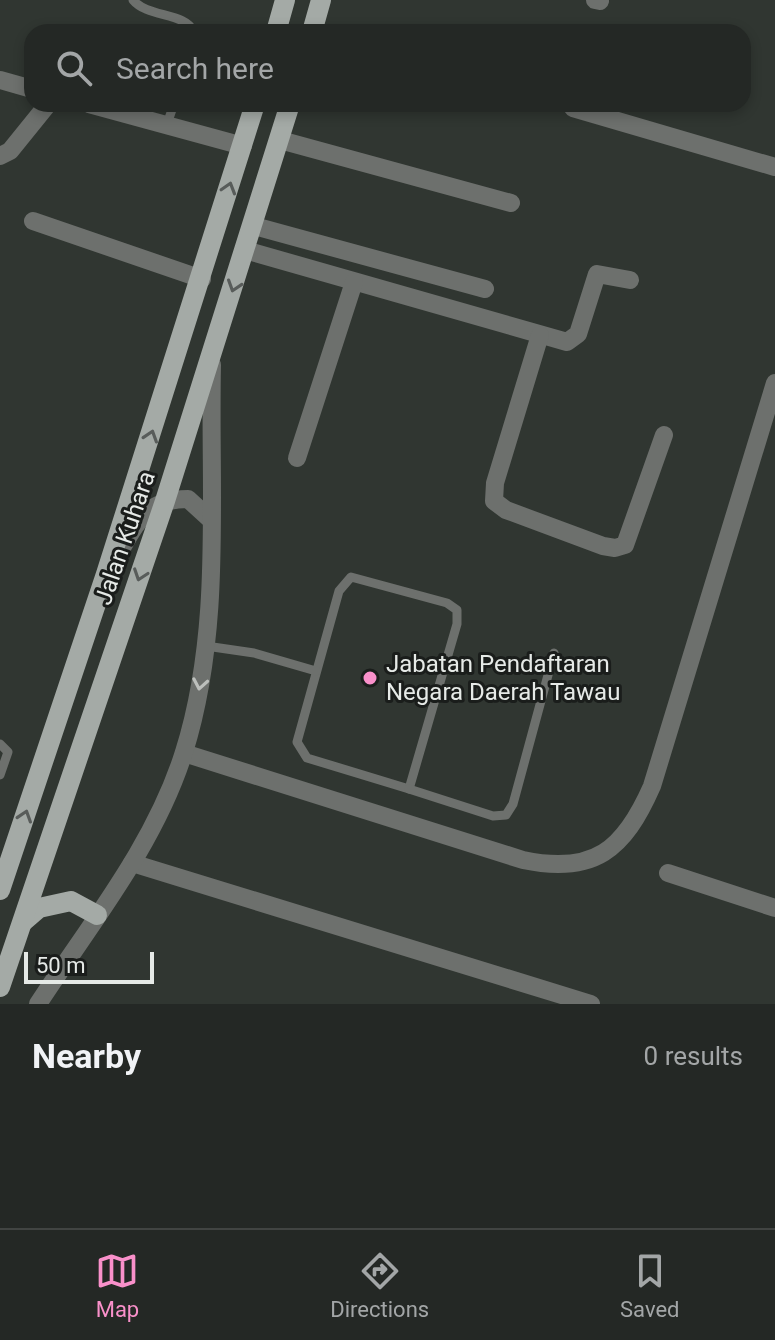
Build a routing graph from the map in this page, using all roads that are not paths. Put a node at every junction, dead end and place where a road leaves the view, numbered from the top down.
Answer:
1 (133, 0) edge
2 (285, 0) edge
3 (321, 0) edge
4 (189, 24) edge
5 (278, 24) edge
6 (314, 24) edge
7 (0, 80) edge
8 (24, 87) edge
9 (42, 112) edge
10 (120, 112) edge
11 (171, 112) edge
12 (253, 112) edge
13 (288, 112) edge
14 (587, 112) edge
15 (167, 124) junction
16 (280, 140) junction
17 (243, 146) junction
18 (0, 156) edge
19 (775, 167) edge
20 (511, 203) dead end
21 (33, 221) dead end
22 (254, 226) junction
23 (245, 250) junction
24 (202, 279) junction
25 (630, 280) dead end
26 (354, 282) junction
27 (485, 289) dead end
28 (540, 335) junction
29 (212, 355) junction
30 (775, 383) edge
31 (664, 435) dead end
32 (297, 458) dead end
33 (165, 501) junction
34 (210, 519) junction
35 (106, 574) junction
36 (206, 646) junction
37 (554, 653) dead end
38 (316, 671) junction
39 (0, 744) edge
40 (184, 753) junction
41 (0, 775) edge
42 (409, 789) junction
43 (7, 854) edge
44 (132, 863) junction
45 (668, 873) dead end
46 (0, 890) edge
47 (775, 908) edge
48 (97, 915) junction
49 (24, 921) junction
50 (0, 987) edge
51 (38, 1004) edge
52 (591, 1004) edge

1 - 4 lane
2 - 5 main road
3 - 6 main road
7 - 8 street
9 - 18 street
10 - 15 street
11 - 15 lane
12 - 17 main road, Jalan Kuhara
13 - 16 main road, Jalan Kuhara
14 - 19 street
15 - 17 street
16 - 20 street
16 - 22 main road, Jalan Kuhara
24 -> 17 main road, Jalan Kuhara
21 - 24 street
22 - 23 main road, Jalan Kuhara
22 - 27 street
23 - 26 street
23 -> 29 main road, Jalan Kuhara
35 -> 24 main road, Jalan Kuhara
25 - 28 street
26 - 28 street
26 - 32 street
28 - 31 street
29 - 33 main road, Jalan Kuhara
29 - 34 street
30 - 40 street
33 - 34 street
33 - 35 street
33 -> 49 main road, Jalan Kuhara
34 - 36 street
43 -> 35 main road, Jalan Kuhara
36 - 38 lane
36 -> 40 street
37 - 42 lane
38 - 42 lane
38 - 42 lane
39 - 41 lane
40 - 44 street
43 - 46 main road, Jalan Kuhara
44 - 48 street
44 - 52 street
45 - 47 street
48 - 49 main road
48 - 51 street
49 - 50 main road, Jalan Kuhara

